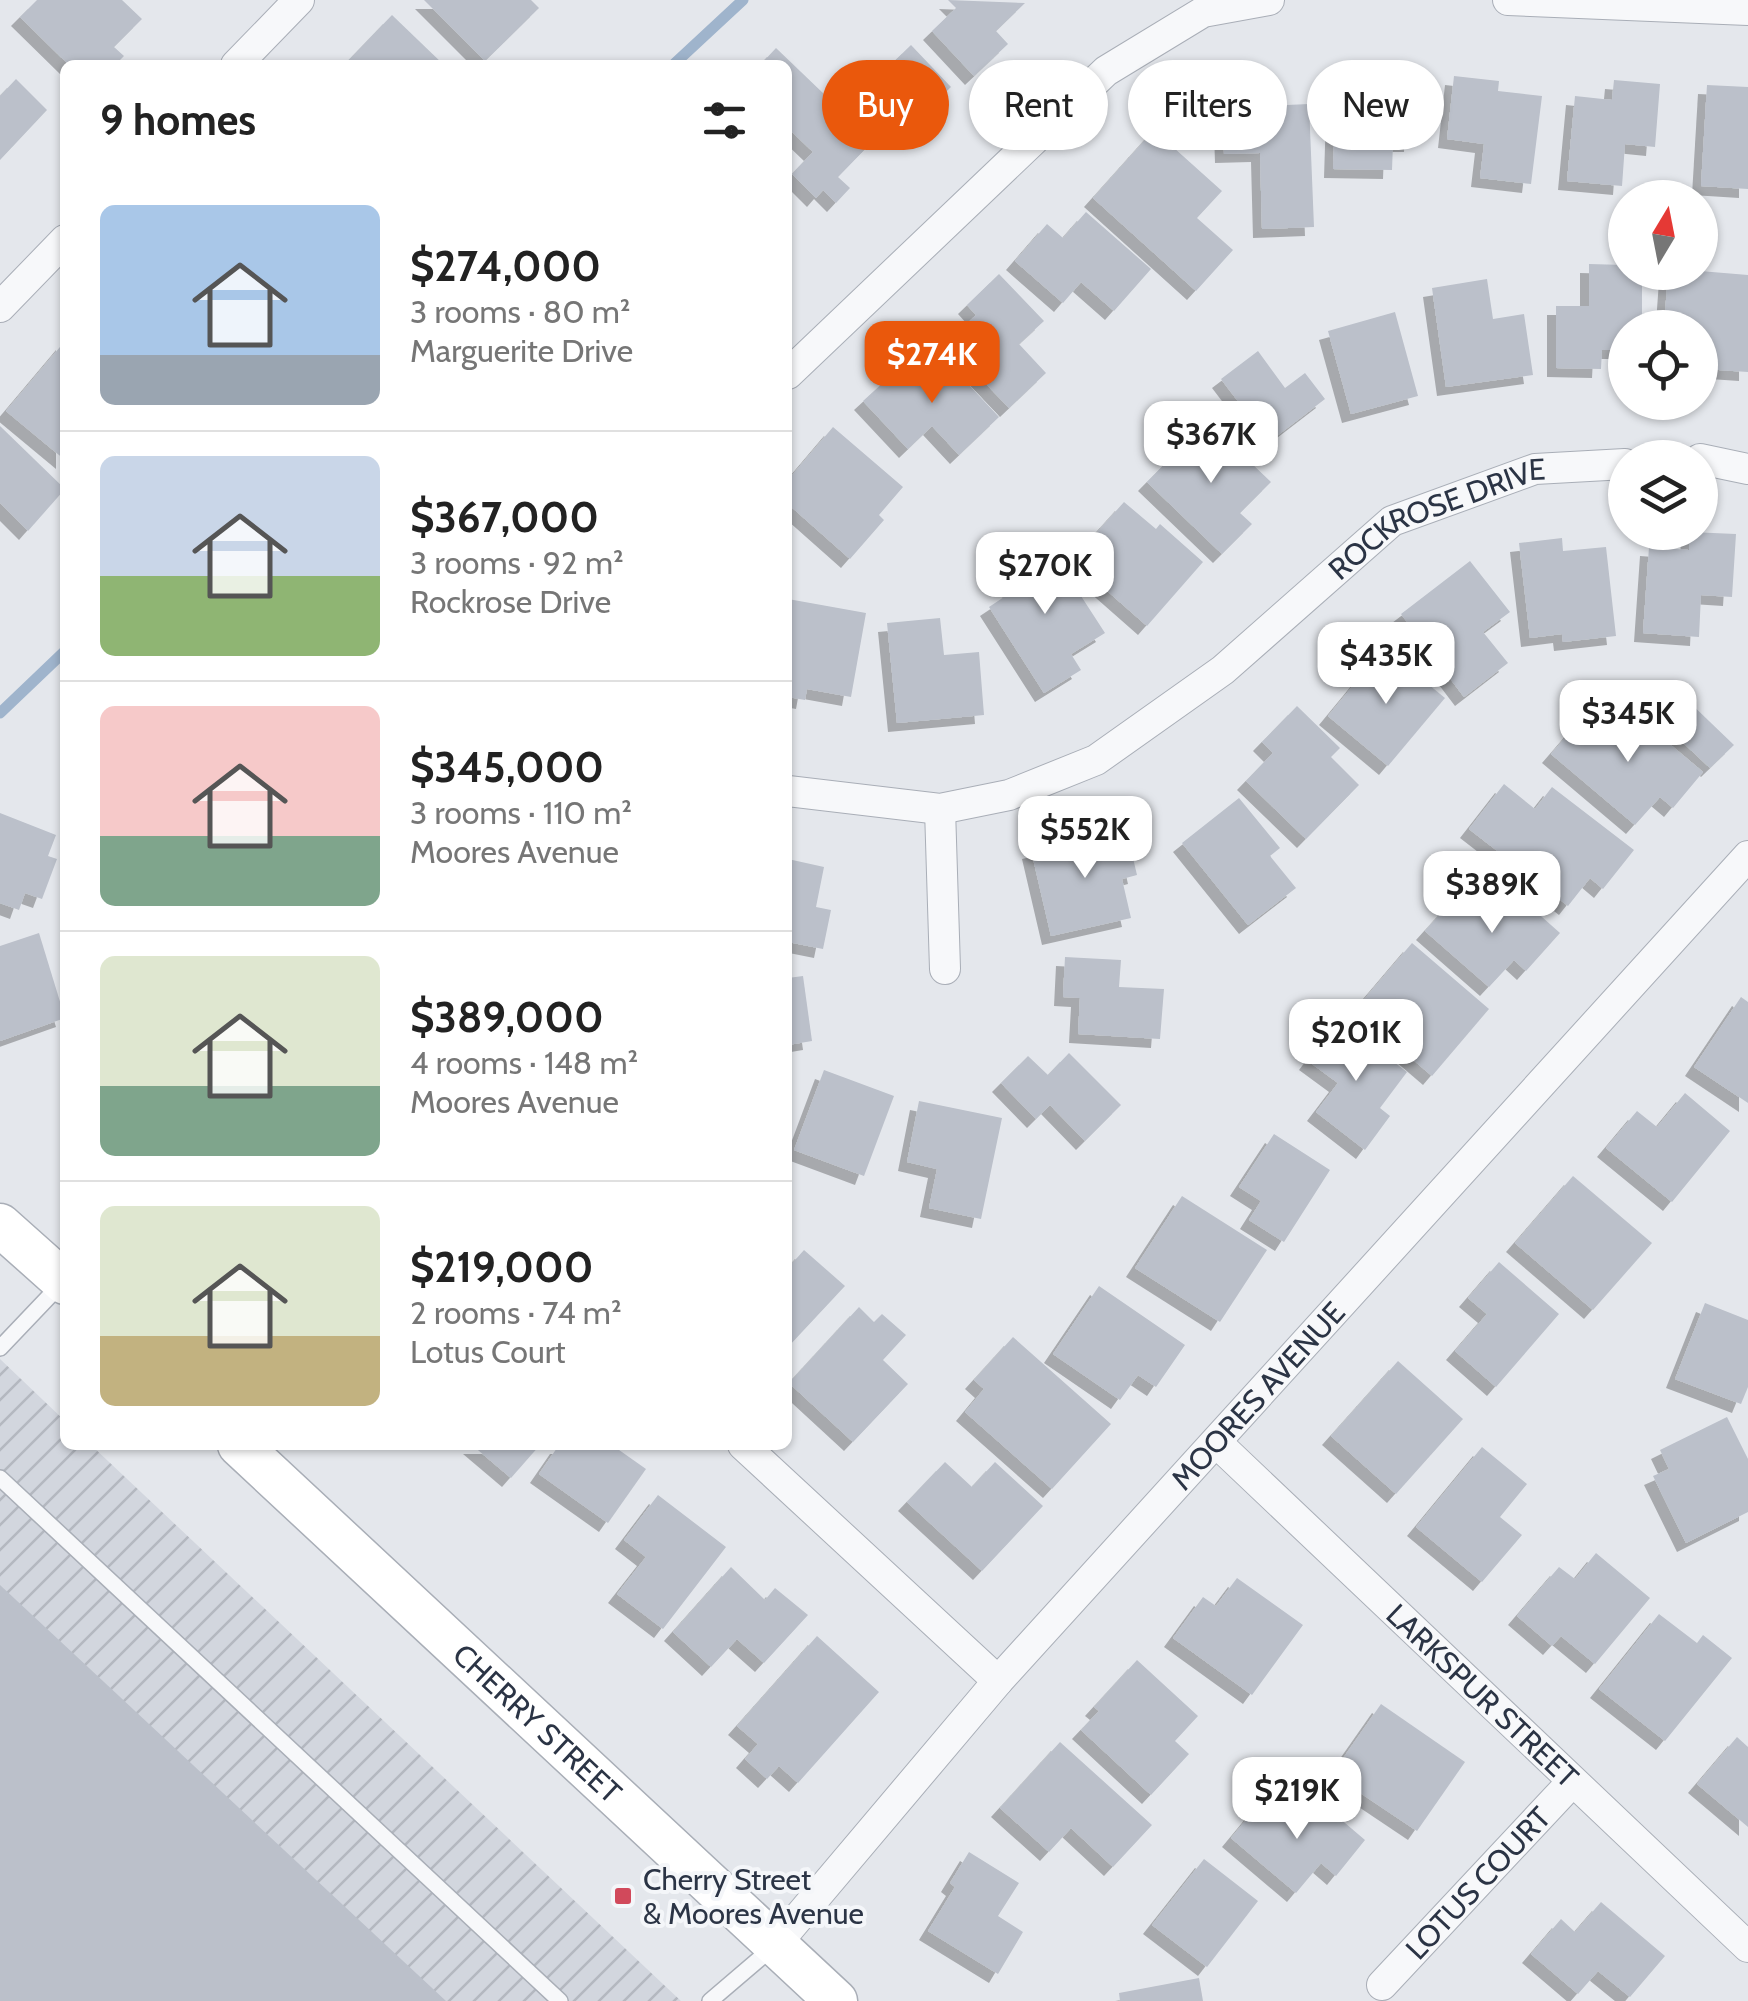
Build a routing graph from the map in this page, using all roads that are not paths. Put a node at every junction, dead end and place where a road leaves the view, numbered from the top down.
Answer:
1 (299, 0) edge
2 (1269, 0) edge
3 (1508, 0) edge
4 (1748, 10) edge
5 (241, 60) edge
6 (60, 245) edge
7 (0, 307) edge
8 (792, 370) edge
9 (1718, 463) edge
10 (1608, 465) edge
11 (1748, 469) edge
12 (792, 791) edge
13 (940, 809) junction
14 (1748, 856) edge
15 (945, 969) dead end
16 (0, 1224) edge
17 (60, 1278) edge
18 (60, 1286) edge
19 (0, 1348) edge
20 (1218, 1444) junction
21 (245, 1450) edge
22 (749, 1450) edge
23 (0, 1478) edge
24 (998, 1681) junction
25 (1572, 1782) junction
26 (776, 1944) junction
27 (1748, 1947) edge
28 (1382, 1986) dead end
29 (560, 2001) edge
30 (710, 2001) edge
31 (836, 2001) edge

1 - 5 street
2 - 8 street
3 - 4 street
6 - 7 street
9 - 11 street
10 - 13 street, ROCKROSE DRIVE
12 - 13 street, ROCKROSE DRIVE
13 - 15 street
14 - 20 street, MOORES AVENUE
16 - 17 street
18 - 19 lane
20 - 24 street, MOORES AVENUE
20 - 25 street, LARKSPUR STREET
21 - 26 street, CHERRY STREET
22 - 24 street
23 - 29 lane
24 - 26 street, MOORES AVENUE
25 - 27 street, LARKSPUR STREET
25 - 28 street, LOTUS COURT
26 - 30 lane
26 - 31 street, CHERRY STREET

